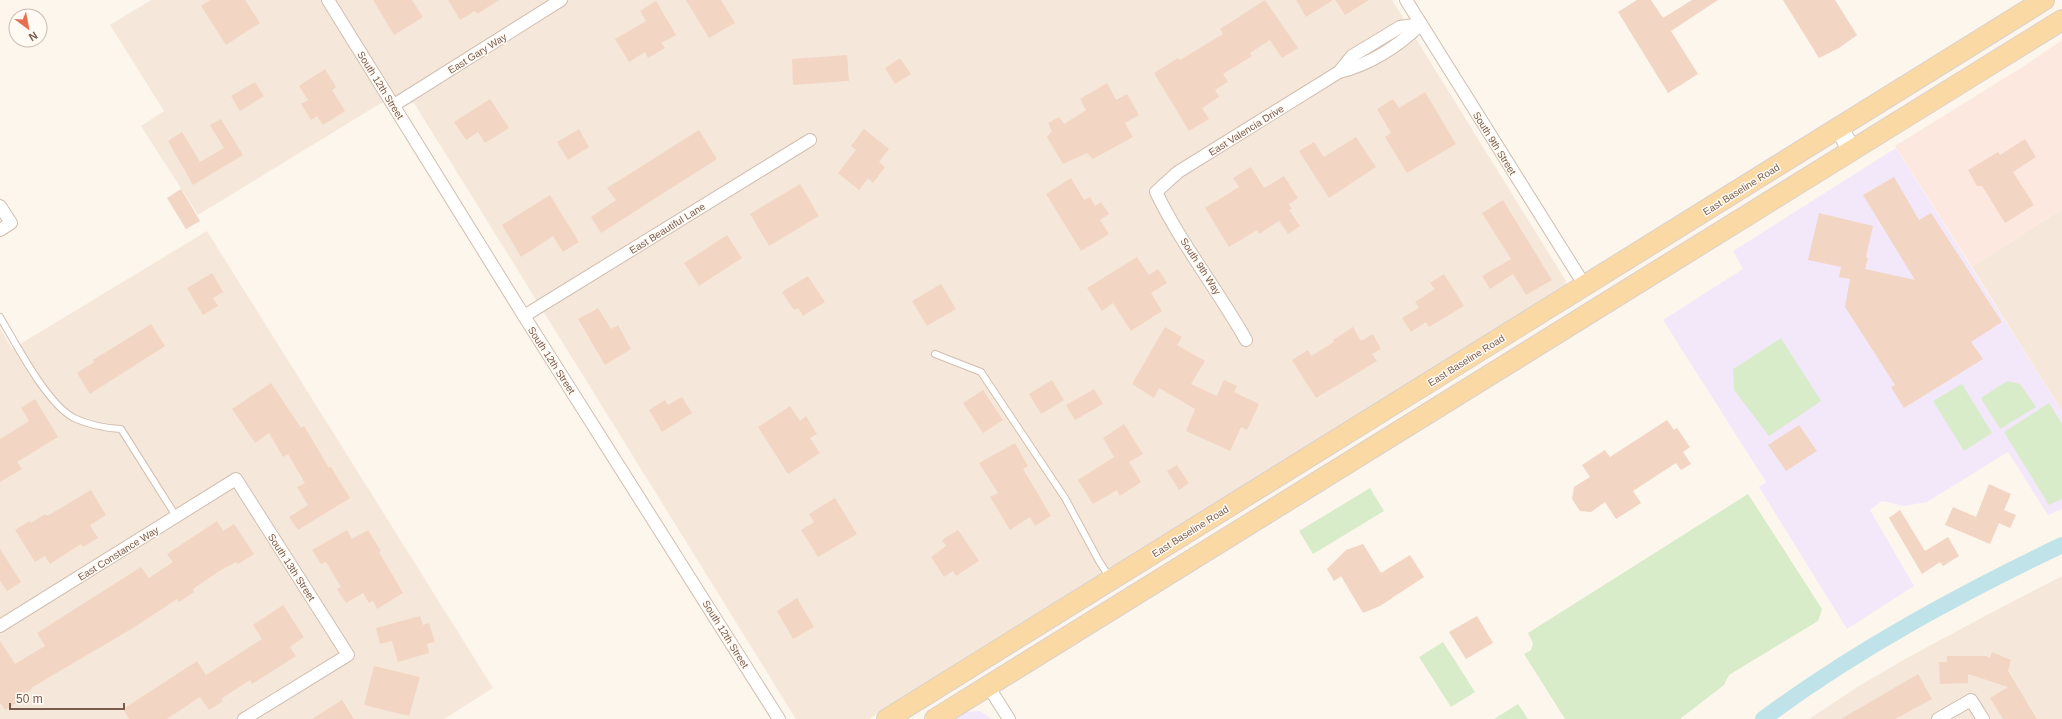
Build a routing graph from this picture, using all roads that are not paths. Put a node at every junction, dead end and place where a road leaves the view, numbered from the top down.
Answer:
1 (328, 0) edge
2 (561, 0) edge
3 (1406, 0) edge
4 (2044, 0) edge
5 (2062, 20) edge
6 (1421, 24) junction
7 (394, 105) junction
8 (1839, 128) junction
9 (810, 140) dead end
10 (1852, 150) junction
11 (1156, 192) joint
12 (0, 206) edge
13 (0, 230) edge
14 (1585, 286) junction
15 (1598, 309) junction
16 (524, 316) junction
17 (0, 317) edge
18 (1246, 340) dead end
19 (935, 354) dead end
20 (236, 479) joint
21 (1256, 490) junction
22 (1270, 512) junction
23 (176, 516) junction
24 (1111, 579) junction
25 (0, 626) edge
26 (975, 663) junction
27 (988, 686) junction
28 (244, 719) edge
29 (779, 719) edge
30 (887, 719) edge
31 (935, 719) edge
32 (1009, 719) edge
33 (1938, 719) edge
34 (1983, 719) edge

1 - 7 street, South 12th Street
2 - 7 street, East Gary Way
3 - 6 street, South 9th Street
4 - 8 main road, East Baseline Road
5 - 10 main road
6 - 11 street, East Valencia Drive
6 - 14 street, South 9th Street
7 - 16 street, South 12th Street
8 - 10 main road
8 - 14 main road, East Baseline Road
9 - 16 street, East Beautiful Lane
10 - 15 main road
11 - 18 street, South 9th Way
12 - 13 street
14 - 15 main road
14 - 21 main road, East Baseline Road
15 - 22 main road
16 - 29 street, South 12th Street
17 - 23 lane
19 - 24 lane
20 - 23 street, East Constance Way
20 - 28 street, South 13th Street
21 - 22 main road
21 - 24 main road, East Baseline Road
22 - 27 main road
23 - 25 street, East Constance Way
24 - 26 main road, East Baseline Road
26 - 27 main road
26 - 30 main road, East Baseline Road
27 - 31 main road
27 - 32 street
33 - 34 street

